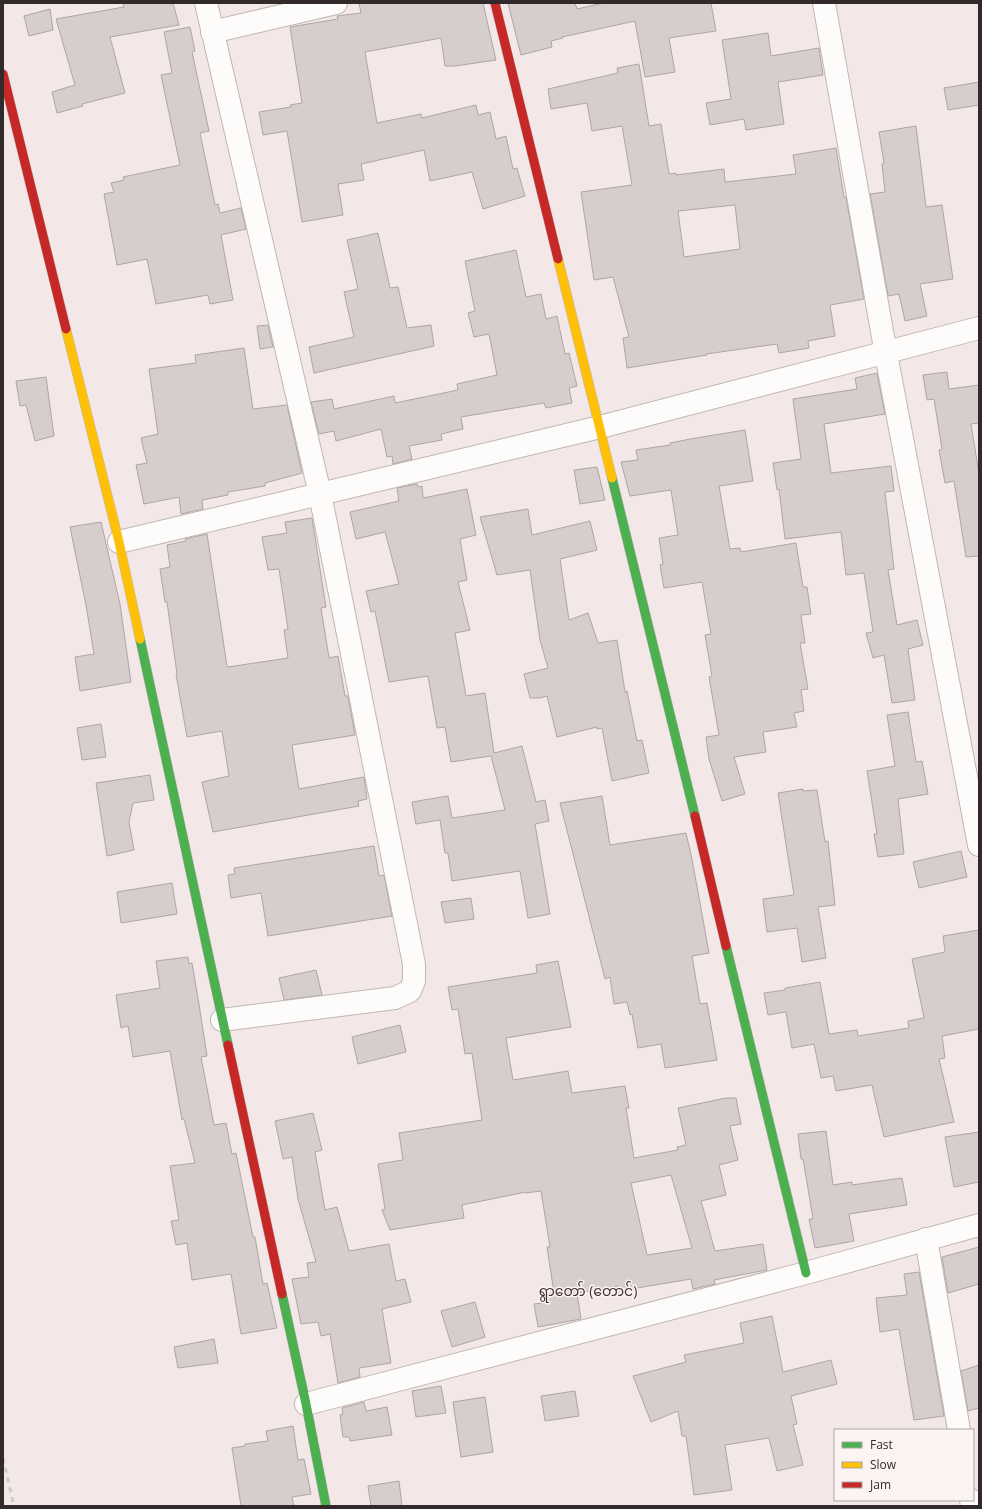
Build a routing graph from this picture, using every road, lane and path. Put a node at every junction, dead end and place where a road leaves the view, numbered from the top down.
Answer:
1 (206, 3) edge
2 (336, 3) edge
3 (495, 3) edge
4 (824, 3) edge
5 (212, 32) junction
6 (3, 74) edge
7 (979, 328) edge
8 (886, 354) junction
9 (600, 427) junction
10 (320, 494) junction
11 (119, 542) junction
12 (979, 845) edge
13 (222, 1020) junction
14 (979, 1225) edge
15 (926, 1239) junction
16 (806, 1273) junction
17 (306, 1404) junction
18 (959, 1429) edge
19 (326, 1506) edge

1 - 5 street
2 - 5 street
3 - 9 street
4 - 8 street
5 - 10 street
6 - 11 street
7 - 8 street
8 - 9 street
8 - 12 street
9 - 10 street
9 - 16 street
10 - 11 street
10 - 13 street
11 - 13 street
13 - 17 street
14 - 15 street
15 - 16 street
15 - 18 street
16 - 17 street
17 - 19 street

